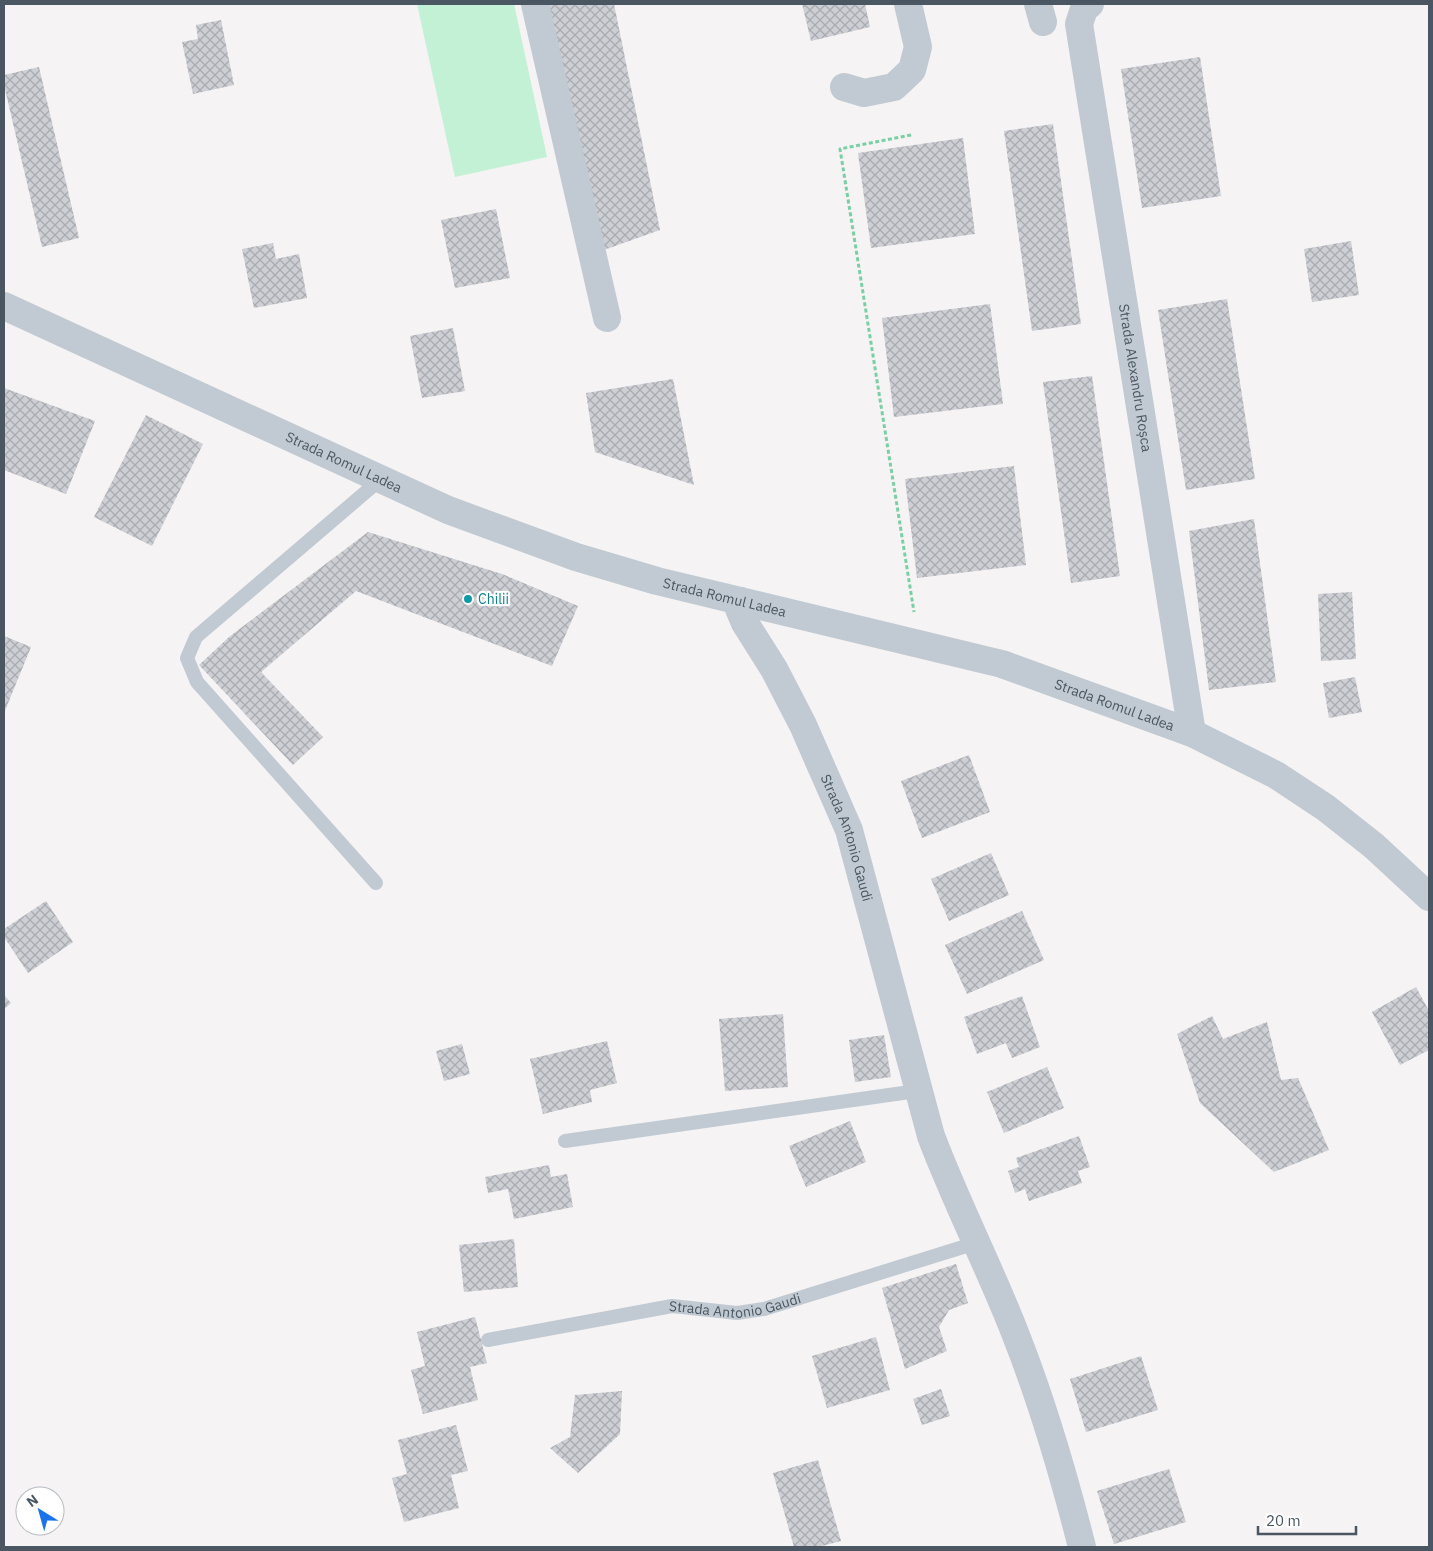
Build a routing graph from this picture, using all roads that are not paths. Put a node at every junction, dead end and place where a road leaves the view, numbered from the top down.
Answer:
1 (535, 4) edge
2 (908, 4) edge
3 (1084, 14) edge
4 (844, 87) dead end
5 (4, 306) edge
6 (607, 318) dead end
7 (381, 479) junction
8 (740, 601) junction
9 (1192, 733) junction
10 (376, 884) dead end
11 (1429, 897) edge
12 (918, 1092) junction
13 (565, 1141) dead end
14 (976, 1242) junction
15 (488, 1340) dead end
16 (1082, 1547) edge

1 - 6 street
2 - 4 street
3 - 9 street, Strada Alexandru Roșca
5 - 7 street, Strada Romul Ladea
7 - 8 street, Strada Romul Ladea
7 - 10 lane
8 - 9 street, Strada Romul Ladea
8 - 12 street, Strada Antonio Gaudi
9 - 11 street, Strada Romul Ladea
12 - 13 lane
12 - 14 street, Strada Antonio Gaudi
14 - 15 lane, Strada Antonio Gaudi
14 - 16 street, Strada Antonio Gaudi

